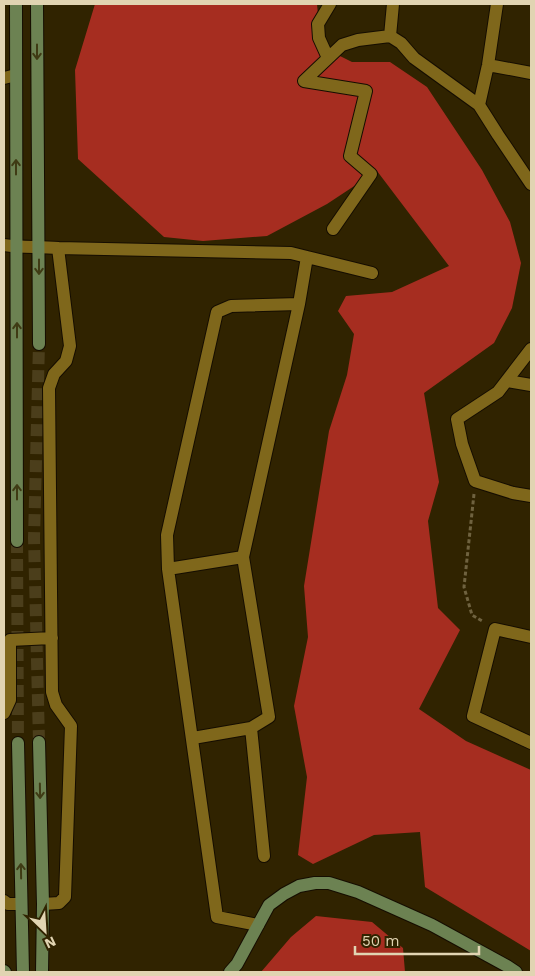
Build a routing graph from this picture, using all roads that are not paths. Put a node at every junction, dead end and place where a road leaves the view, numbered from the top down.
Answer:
1 (16, 4) edge
2 (37, 4) edge
3 (330, 4) edge
4 (393, 4) edge
5 (497, 4) edge
6 (390, 36) junction
7 (328, 58) junction
8 (488, 65) junction
9 (531, 73) edge
10 (10, 76) edge
11 (479, 105) junction
12 (531, 184) edge
13 (333, 229) dead end
14 (10, 246) edge
15 (39, 246) junction
16 (58, 248) junction
17 (307, 257) junction
18 (372, 273) dead end
19 (299, 304) junction
20 (39, 344) tunnel mouth
21 (531, 349) edge
22 (507, 381) junction
23 (531, 385) edge
24 (531, 496) edge
25 (17, 541) tunnel mouth
26 (243, 557) junction
27 (168, 569) junction
28 (531, 637) edge
29 (52, 638) junction
30 (4, 712) edge
31 (251, 728) junction
32 (193, 738) junction
33 (39, 742) tunnel mouth
34 (18, 743) tunnel mouth
35 (531, 743) edge
36 (264, 856) dead end
37 (4, 901) edge
38 (21, 904) junction
39 (43, 904) junction
40 (258, 925) junction
41 (22, 972) edge
42 (42, 972) edge
43 (230, 972) edge
44 (516, 972) edge

1 - 10 street
2 -> 15 street
3 - 7 street
4 - 6 street
5 - 8 street
6 - 7 street
6 - 11 street
7 - 13 street
8 - 9 street
8 - 11 street
14 -> 10 street
11 - 12 street
14 - 15 street
25 -> 14 street
15 - 16 street
15 -> 20 street
16 - 17 street
16 - 29 street
17 - 18 street
17 - 19 street
19 - 26 street
19 - 27 street
21 - 22 street
22 - 23 street
22 - 24 street
26 - 27 street
26 - 31 street
27 - 32 street
28 - 35 street
29 - 30 street
29 - 39 street
31 - 32 street
31 - 36 street
32 - 40 street
33 -> 39 street
38 -> 34 street
37 - 38 street
38 - 41 street
39 - 42 street
40 - 43 street
40 - 44 street

